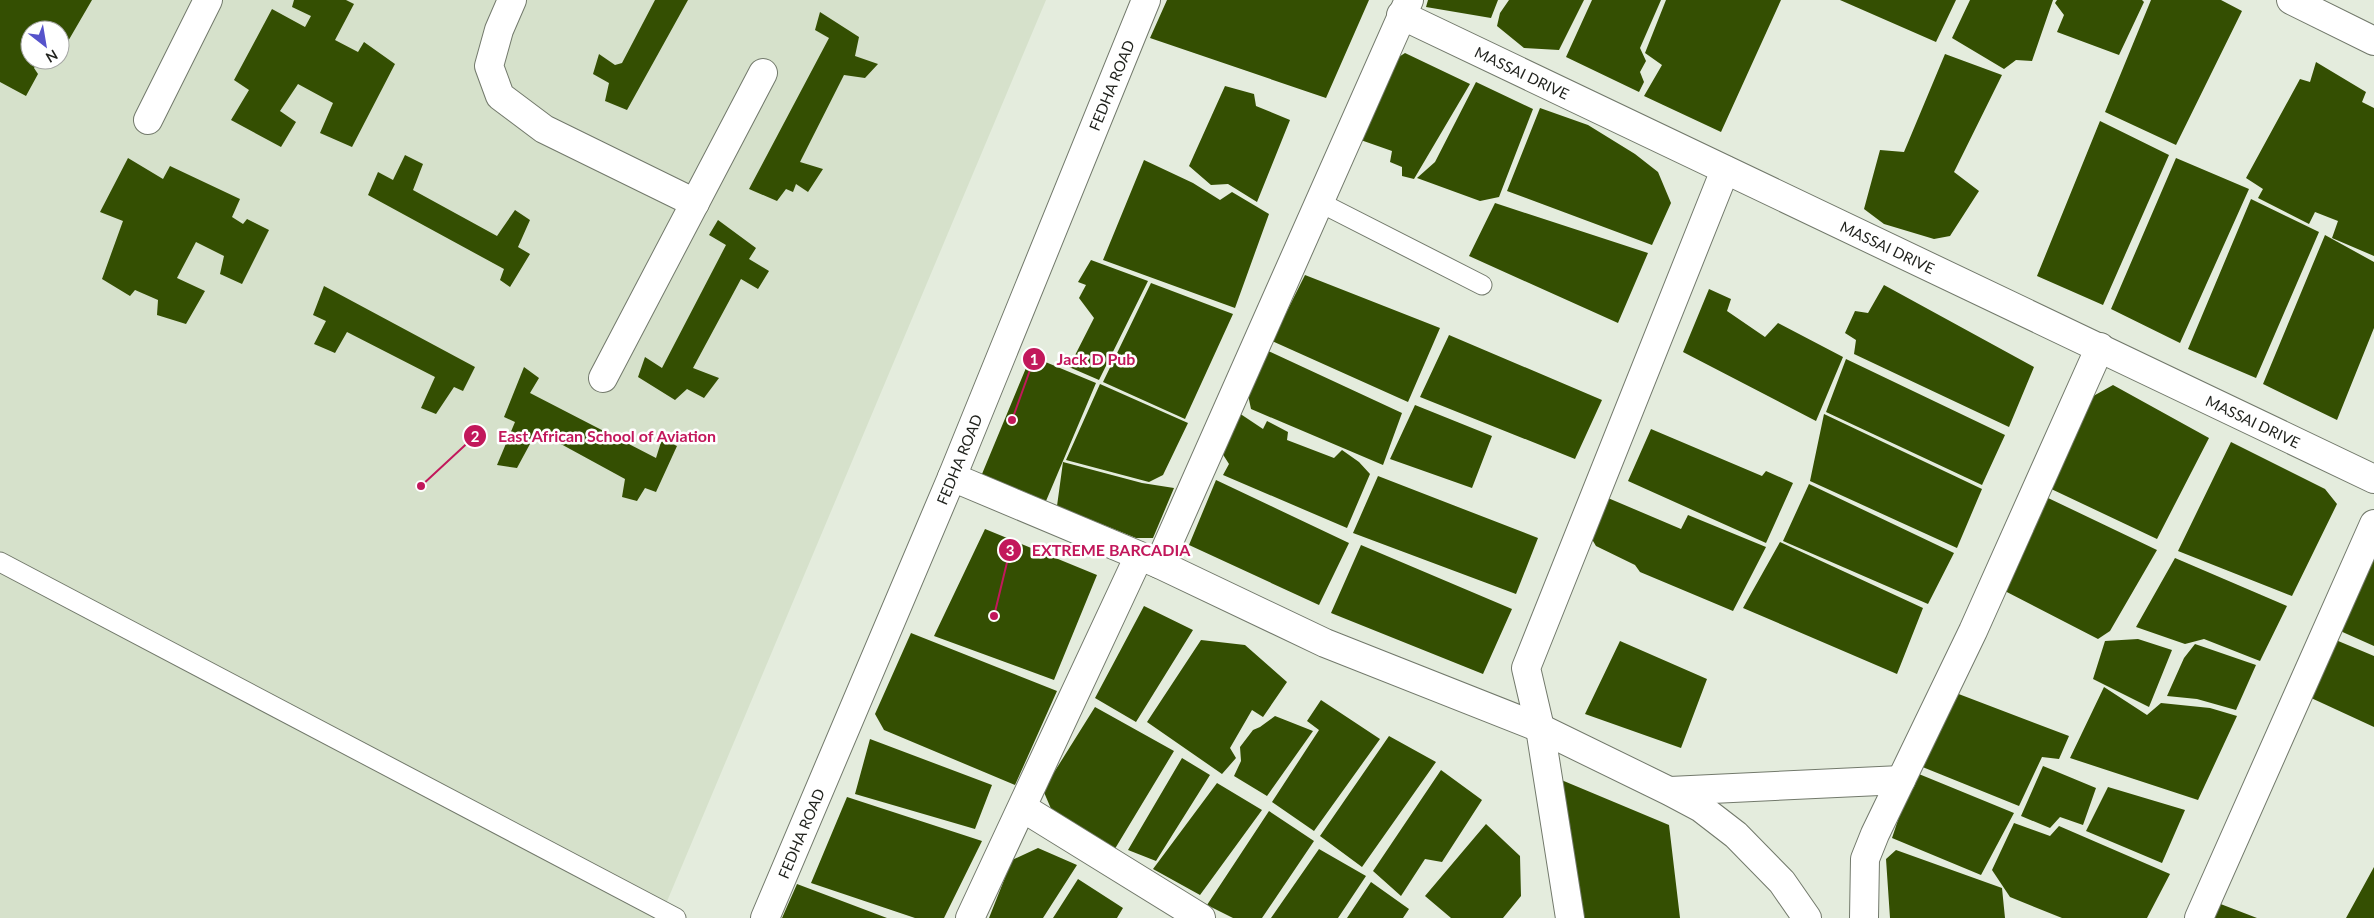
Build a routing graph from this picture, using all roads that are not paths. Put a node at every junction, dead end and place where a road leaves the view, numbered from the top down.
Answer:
1 (208, 0) edge
2 (512, 0) edge
3 (1146, 0) edge
4 (2291, 0) edge
5 (1405, 8) edge
6 (2374, 41) edge
7 (763, 73) dead end
8 (148, 120) dead end
9 (1725, 170) junction
10 (1319, 202) junction
11 (695, 203) junction
12 (1482, 285) dead end
13 (2100, 347) junction
14 (603, 378) dead end
15 (952, 477) junction
16 (2374, 479) edge
17 (2374, 524) edge
18 (1149, 560) junction
19 (0, 562) edge
20 (1540, 728) junction
21 (1901, 780) junction
22 (1668, 791) junction
23 (1022, 808) junction
24 (676, 918) edge
25 (765, 918) edge
26 (970, 918) edge
27 (1201, 918) edge
28 (1570, 918) edge
29 (1807, 918) edge
30 (1864, 918) edge
31 (2199, 918) edge

1 - 8 street
2 - 11 street
3 - 15 street, FEDHA ROAD
4 - 6 street
5 - 9 street, MASSAI DRIVE
5 - 10 street
7 - 11 street
9 - 13 street, MASSAI DRIVE
9 - 20 street
10 - 12 lane
10 - 18 street
11 - 14 street
13 - 16 street, MASSAI DRIVE
13 - 21 street
15 - 18 street
15 - 25 street, FEDHA ROAD
17 - 31 street
18 - 20 street
18 - 23 street
19 - 24 lane
20 - 22 street
20 - 28 street
21 - 22 street
21 - 30 street
22 - 29 street
23 - 26 street
23 - 27 street

